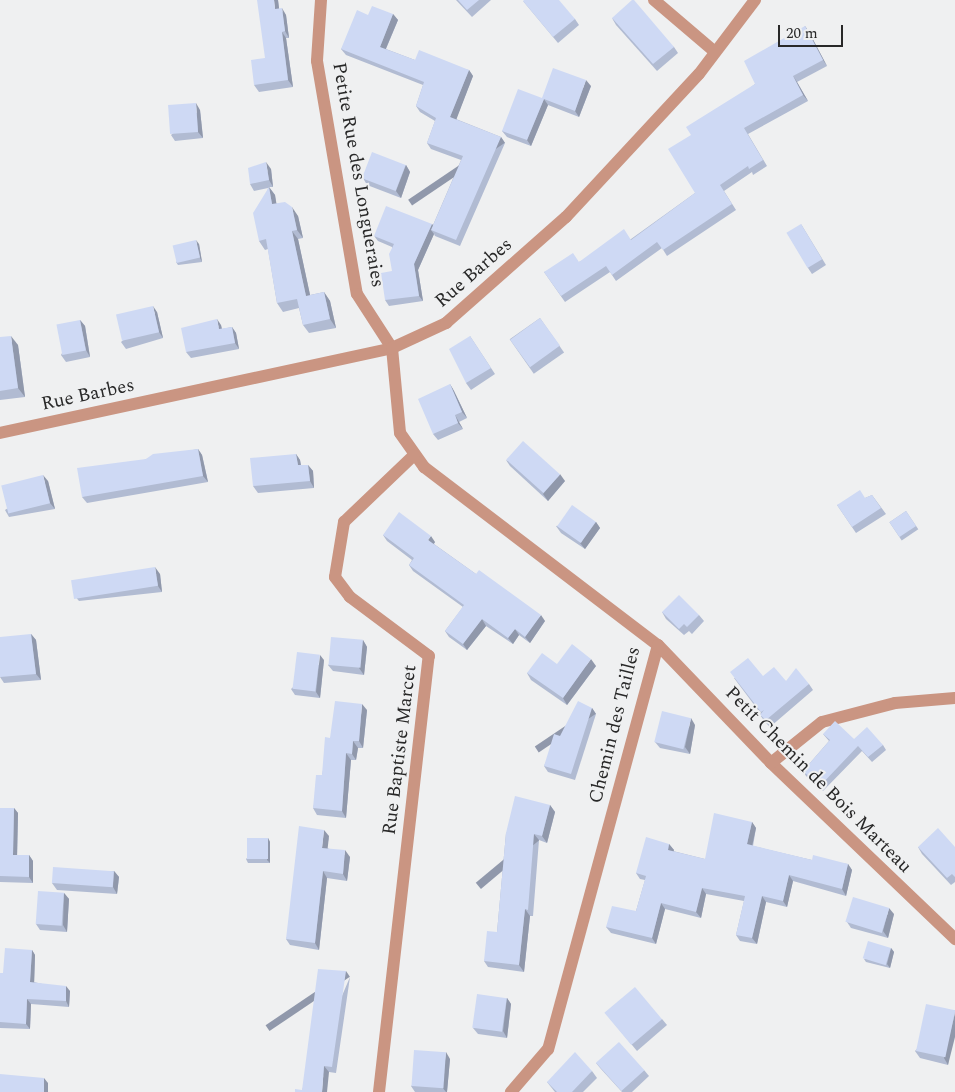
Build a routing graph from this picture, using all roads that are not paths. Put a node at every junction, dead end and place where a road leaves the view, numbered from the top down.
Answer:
1 (321, 0) edge
2 (654, 0) edge
3 (755, 0) edge
4 (714, 51) junction
5 (392, 348) junction
6 (0, 433) edge
7 (414, 454) junction
8 (658, 645) junction
9 (955, 698) edge
10 (772, 763) junction
11 (955, 939) edge
12 (379, 1092) edge
13 (511, 1092) edge

1 - 5 street, Petite Rue des Longueraies
2 - 4 street
3 - 4 street, Rue Barbes
4 - 5 street, Rue Barbes
5 - 6 street, Rue Barbes
5 - 7 street, Chemin des Tailles
7 - 8 street, Chemin des Tailles
7 - 12 street, Rue Baptiste Marcet
8 - 10 street, Petit Chemin de Bois Marteau
8 - 13 street, Chemin des Tailles
9 - 10 street
10 - 11 street, Petit Chemin de Bois Marteau

